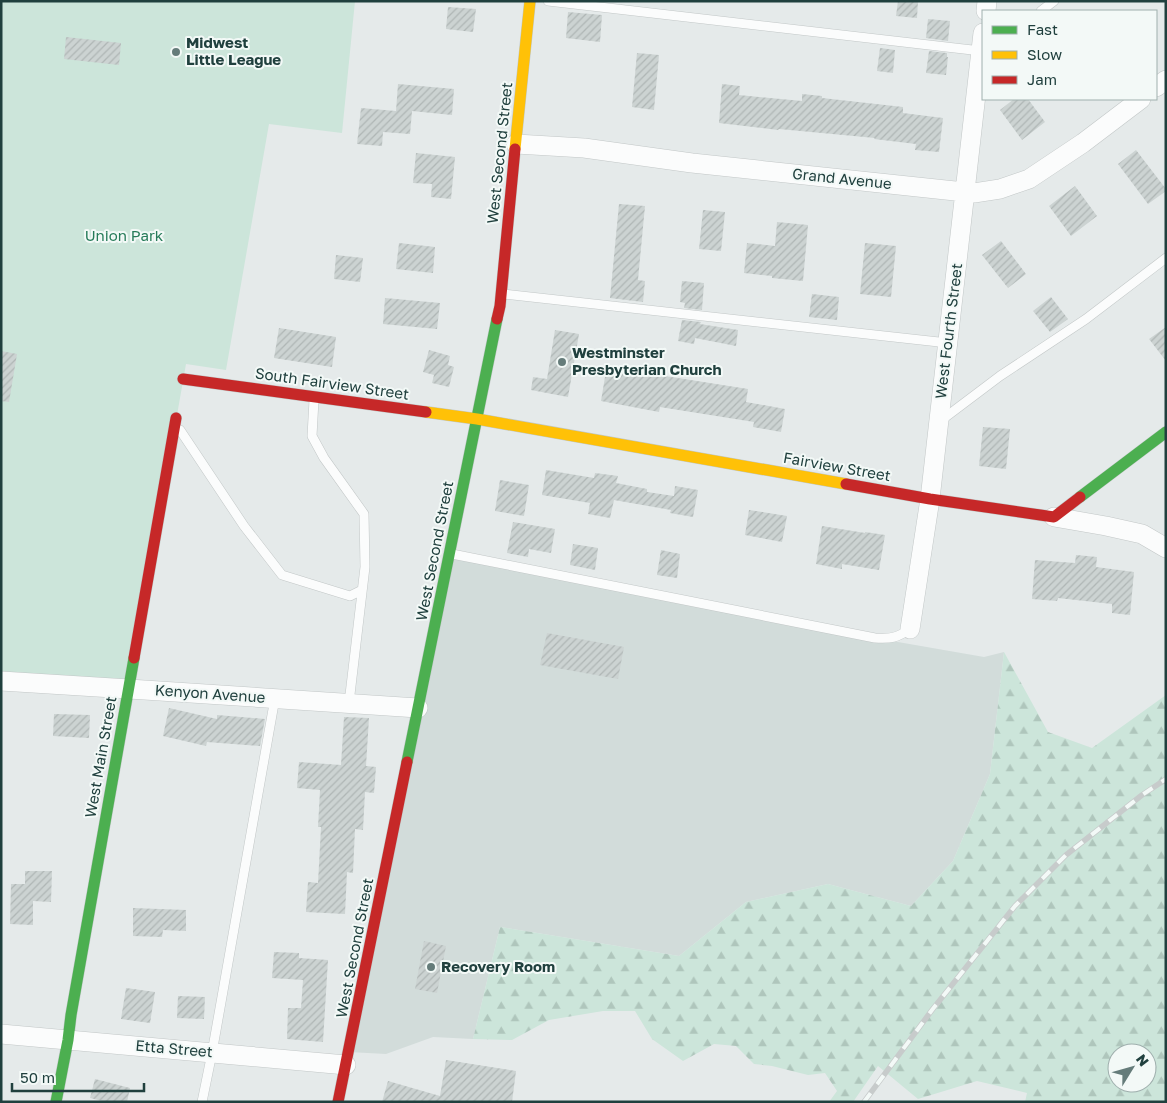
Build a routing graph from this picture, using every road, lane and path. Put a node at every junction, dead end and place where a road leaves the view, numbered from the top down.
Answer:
1 (530, 1) edge
2 (548, 1) edge
3 (1054, 1) edge
4 (1042, 10) edge
5 (982, 45) edge
6 (982, 53) edge
7 (1139, 100) edge
8 (516, 144) junction
9 (965, 193) junction
10 (1166, 258) edge
11 (501, 293) junction
12 (948, 343) junction
13 (183, 379) dead end
14 (314, 397) junction
15 (176, 418) joint
16 (477, 418) junction
17 (938, 423) junction
18 (1166, 432) edge
19 (930, 499) junction
20 (1054, 517) junction
21 (1166, 548) edge
22 (450, 553) junction
23 (362, 590) junction
24 (910, 629) joint
25 (1, 681) edge
26 (129, 689) junction
27 (275, 698) junction
28 (349, 703) junction
29 (418, 708) junction
30 (1, 1034) edge
31 (68, 1040) junction
32 (212, 1053) junction
33 (346, 1064) junction
34 (56, 1102) edge
35 (202, 1102) edge
36 (338, 1102) edge

1 - 8 street, West Second Street
2 - 5 lane
3 - 4 lane
6 - 9 street, West Fourth Street
7 - 9 street, Grand Avenue
8 - 9 street, Grand Avenue
8 - 11 street, West Second Street
9 - 12 street, West Fourth Street
10 - 17 lane
11 - 12 lane
11 - 16 street, West Second Street
12 - 17 street, West Fourth Street
13 - 14 street, South Fairview Street
14 - 16 street, South Fairview Street
14 - 23 lane
15 - 23 lane
15 - 26 street, West Main Street
16 - 19 street, Fairview Street
16 - 22 street, West Second Street
17 - 19 street, West Fourth Street
18 - 20 street
19 - 20 street, Fairview Street
19 - 24 street, West Fourth Street
20 - 21 street
22 - 24 lane
22 - 29 street, West Second Street
23 - 28 lane
25 - 26 street, Kenyon Avenue
26 - 27 street, Kenyon Avenue
26 - 31 street, West Main Street
27 - 28 street, Kenyon Avenue
27 - 32 lane
28 - 29 street, Kenyon Avenue
29 - 33 street, West Second Street
30 - 31 street, Etta Street
31 - 32 street, Etta Street
31 - 34 street, West Main Street
32 - 33 street, Etta Street
32 - 35 lane
33 - 36 street, West Second Street

